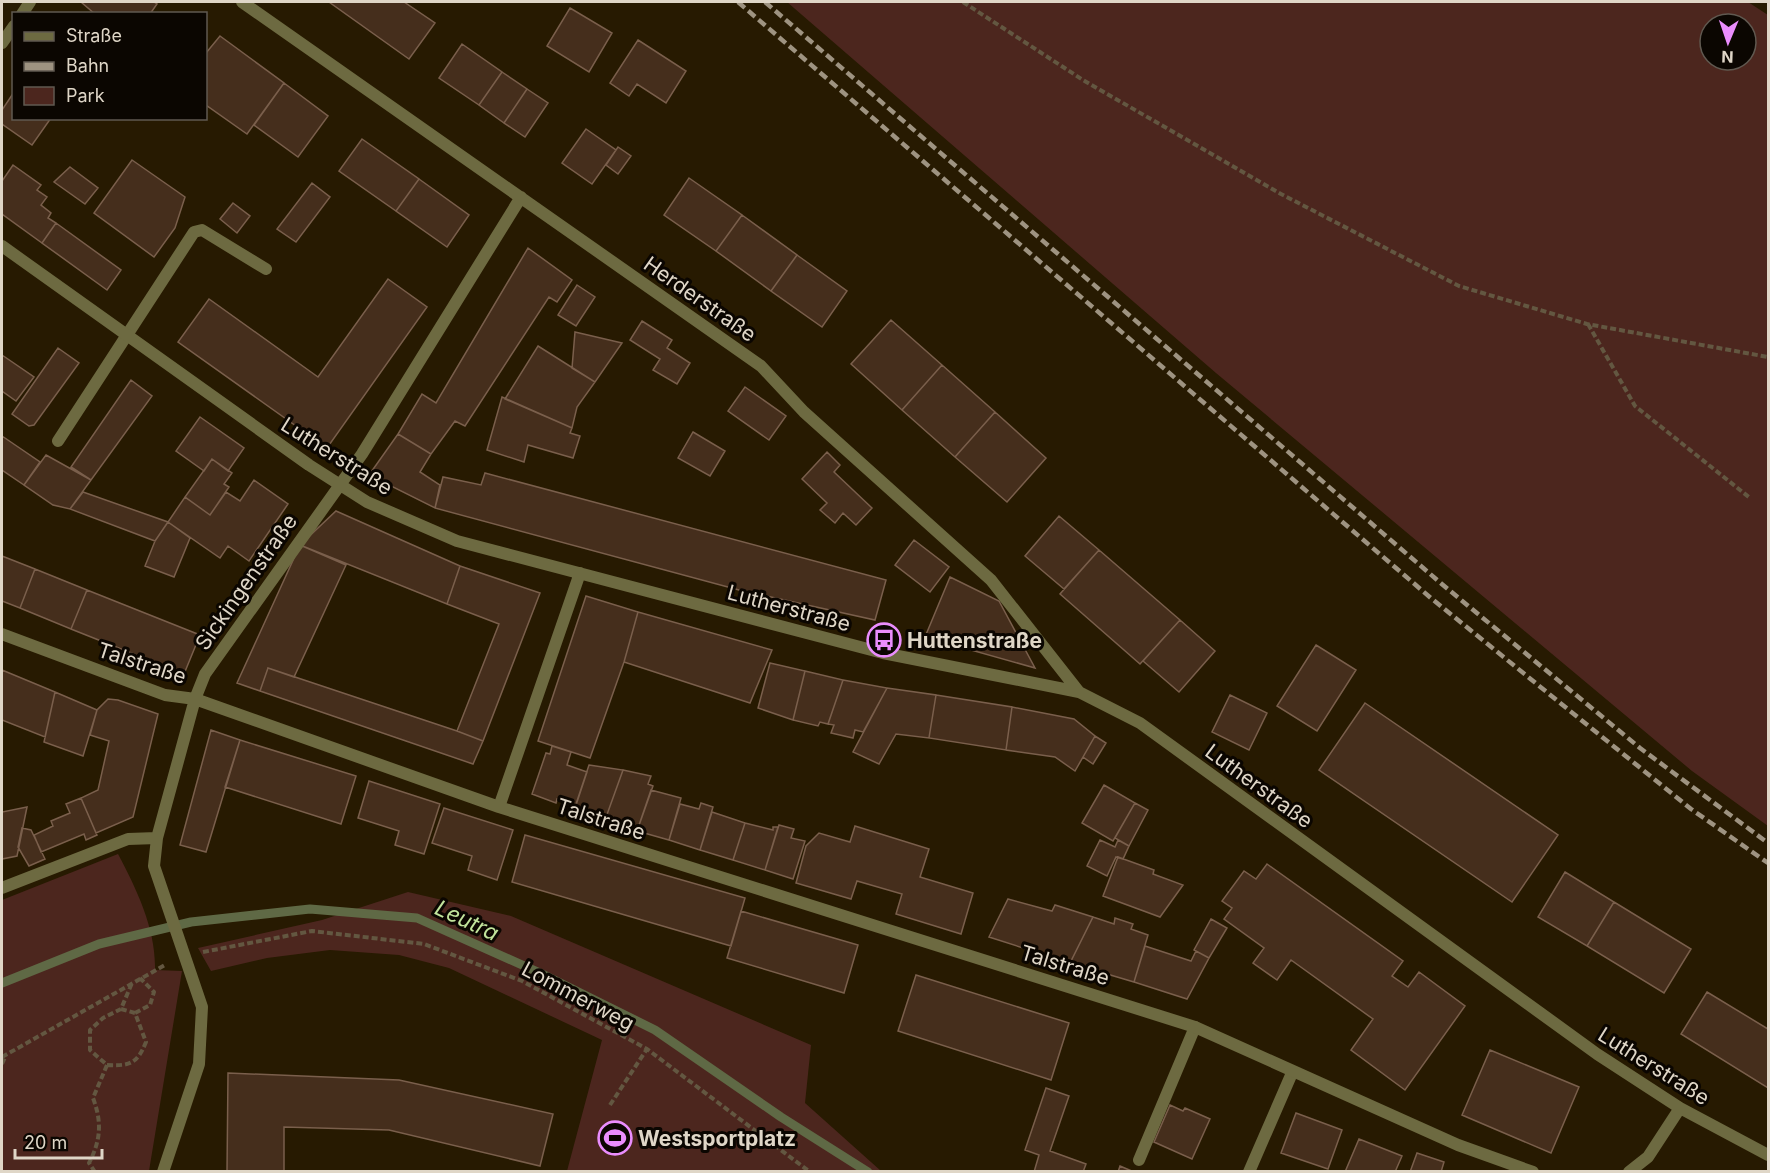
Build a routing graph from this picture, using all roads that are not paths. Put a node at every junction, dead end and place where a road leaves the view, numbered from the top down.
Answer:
1 (242, 2) edge
2 (12, 29) edge
3 (2, 43) edge
4 (521, 197) junction
5 (2, 246) edge
6 (266, 269) dead end
7 (127, 336) junction
8 (58, 441) dead end
9 (340, 484) junction
10 (580, 573) junction
11 (2, 634) edge
12 (1079, 692) junction
13 (195, 699) junction
14 (499, 807) junction
15 (157, 838) junction
16 (2, 888) edge
17 (1195, 1027) junction
18 (1292, 1072) junction
19 (1680, 1108) junction
20 (1768, 1155) edge
21 (1139, 1160) dead end
22 (163, 1172) edge
23 (1249, 1172) edge
24 (1533, 1172) edge
25 (1629, 1172) edge

1 - 4 street, Herderstraße
2 - 3 street
4 - 9 street, Sickingenstraße
4 - 12 street, Herderstraße
5 - 7 street, Lutherstraße
6 - 7 street
7 - 8 street
7 - 9 street, Lutherstraße
9 - 10 street, Lutherstraße
9 - 13 street, Sickingenstraße
10 - 12 street, Lutherstraße
10 - 14 street
11 - 13 street, Talstraße
12 - 19 street, Lutherstraße
13 - 14 street, Talstraße
13 - 15 street, Sickingenstraße
14 - 17 street, Talstraße
15 - 16 street
15 - 22 street, Sickingenstraße
17 - 18 street, Talstraße
17 - 21 street
18 - 23 street
18 - 24 street, Talstraße
19 - 20 street, Lutherstraße
19 - 25 street

